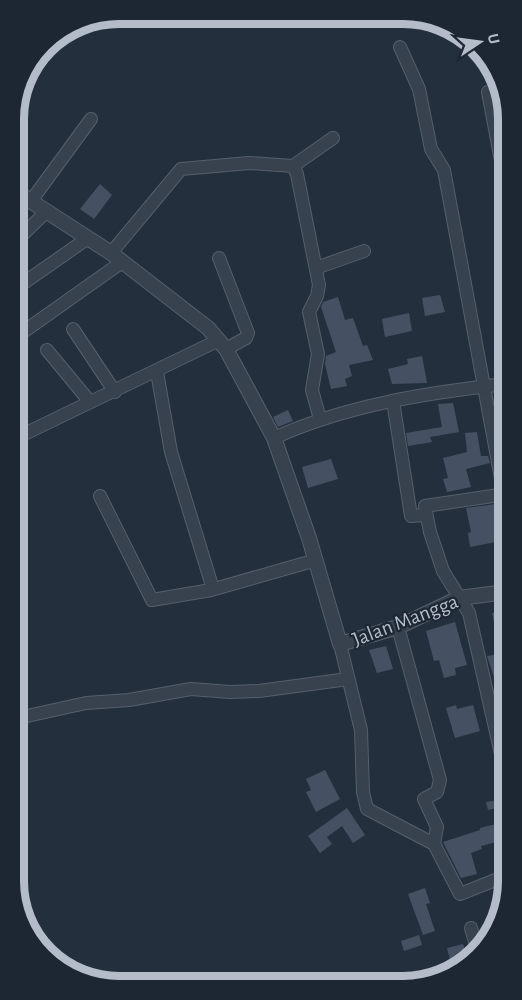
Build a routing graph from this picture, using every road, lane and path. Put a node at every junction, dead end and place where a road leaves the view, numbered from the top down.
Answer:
1 (400, 47) dead end
2 (488, 92) dead end
3 (91, 120) dead end
4 (333, 138) dead end
5 (498, 140) edge
6 (293, 166) junction
7 (24, 197) edge
8 (31, 201) junction
9 (46, 212) junction
10 (24, 233) edge
11 (88, 238) junction
12 (364, 251) dead end
13 (111, 253) junction
14 (219, 258) dead end
15 (122, 262) junction
16 (316, 268) junction
17 (24, 283) edge
18 (73, 329) dead end
19 (24, 331) edge
20 (223, 345) junction
21 (47, 350) dead end
22 (157, 372) junction
23 (498, 385) edge
24 (484, 386) junction
25 (115, 392) junction
26 (393, 401) junction
27 (90, 402) junction
28 (320, 419) junction
29 (24, 434) edge
30 (274, 438) junction
31 (498, 459) edge
32 (100, 496) dead end
33 (498, 496) edge
34 (425, 515) junction
35 (316, 560) junction
36 (213, 588) junction
37 (498, 593) edge
38 (459, 598) junction
39 (398, 627) junction
40 (340, 644) junction
41 (348, 679) junction
42 (24, 717) edge
43 (498, 736) edge
44 (434, 844) junction
45 (498, 879) edge
46 (471, 928) dead end
47 (475, 943) edge

1 - 24 street
2 - 5 street
3 - 8 street
4 - 6 street
6 - 13 street
6 - 16 street
7 - 8 street
8 - 9 street
9 - 10 street
9 - 11 street
11 - 13 street
11 - 17 street
12 - 16 street
13 - 15 street
14 - 20 street
15 - 19 street
15 - 20 street
16 - 28 street
18 - 25 street
20 - 22 street
20 - 30 street
21 - 27 street
22 - 25 street
22 - 36 street
23 - 24 street
24 - 26 street
24 - 31 street
25 - 27 street
26 - 28 street
26 - 34 street
27 - 29 street
28 - 30 street
30 - 35 street
32 - 36 street
33 - 34 street
34 - 38 street
35 - 36 street
35 - 40 street
37 - 38 street, Jalan Mangga
38 - 39 street, Jalan Mangga
38 - 43 street
39 - 40 street, Jalan Mangga
39 - 44 street
40 - 41 street
41 - 42 street
41 - 44 street
44 - 45 street
46 - 47 street

